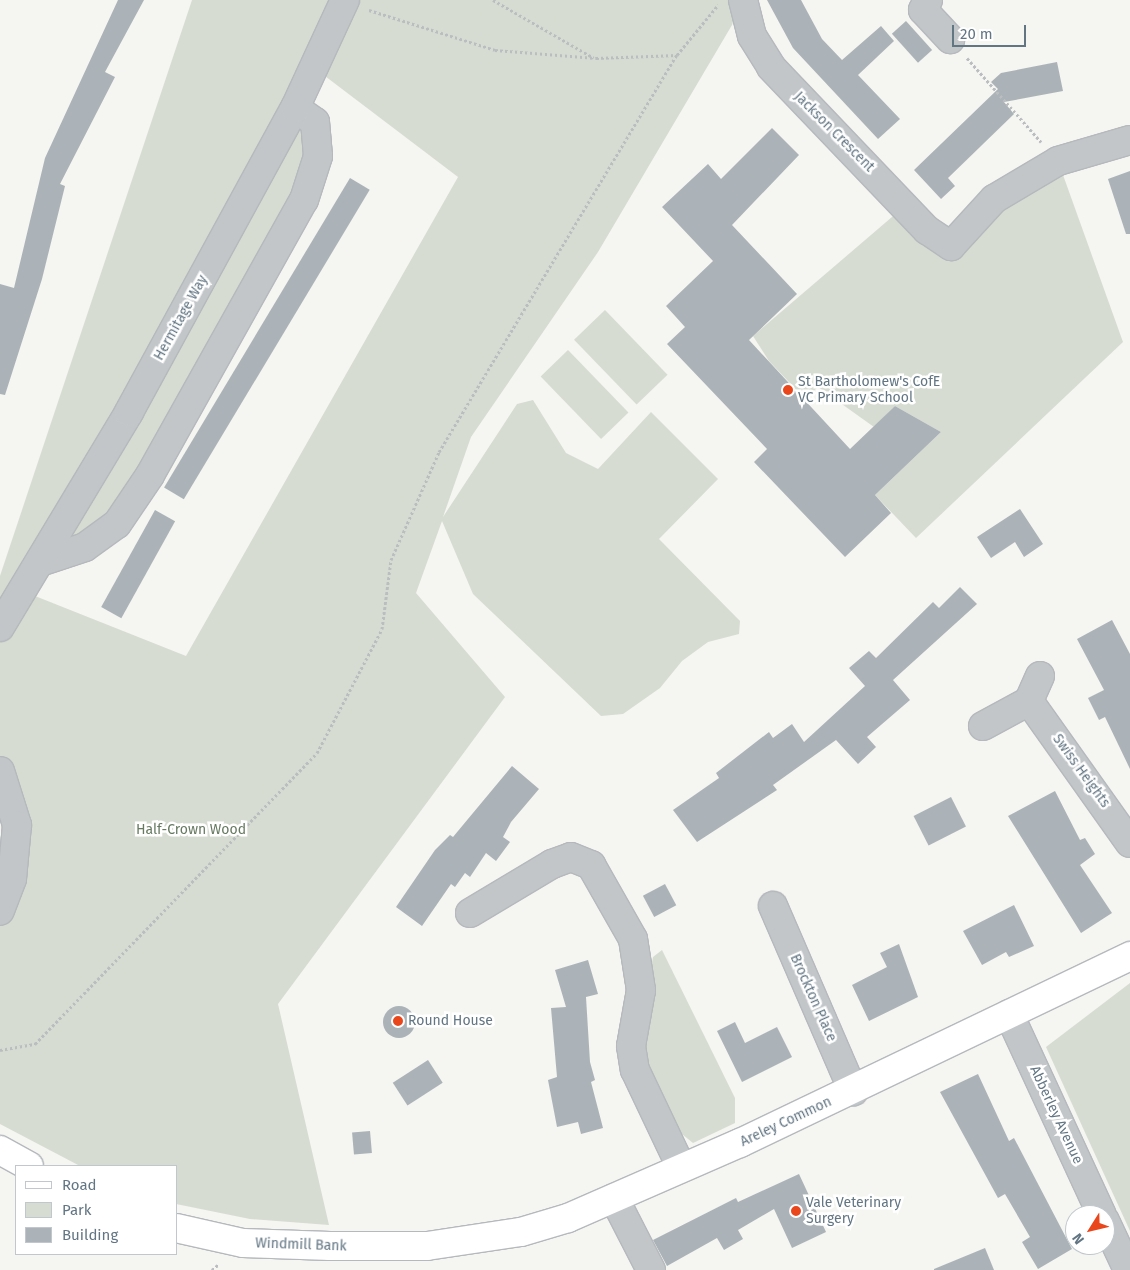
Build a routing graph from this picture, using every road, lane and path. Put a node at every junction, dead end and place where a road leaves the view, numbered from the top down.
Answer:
1 (493, 0) edge
2 (726, 0) edge
3 (743, 0) edge
4 (928, 0) edge
5 (343, 1) edge
6 (950, 39) joint
7 (677, 55) junction
8 (596, 58) junction
9 (295, 108) junction
10 (1130, 140) edge
11 (1058, 161) junction
12 (40, 562) junction
13 (0, 627) edge
14 (1040, 676) dead end
15 (1030, 701) junction
16 (983, 726) dead end
17 (0, 771) edge
18 (1130, 843) edge
19 (773, 906) dead end
20 (0, 912) edge
21 (470, 913) dead end
22 (1130, 956) edge
23 (1010, 1014) junction
24 (0, 1050) edge
25 (853, 1091) junction
26 (0, 1150) edge
27 (27, 1165) edge
28 (681, 1167) junction
29 (614, 1198) junction
30 (1097, 1205) edge
31 (178, 1228) edge
32 (427, 1246) joint
33 (1115, 1252) edge
34 (1120, 1267) edge
35 (651, 1270) edge

1 - 8 path
2 - 7 path
3 - 11 street, Jackson Crescent
4 - 6 street
5 - 8 path
5 - 9 street, Hermitage Way
6 - 11 path
7 - 8 path
7 - 24 path
9 - 12 street, Hermitage Way
9 - 12 street
10 - 11 street
12 - 13 street, Hermitage Way
14 - 15 street
15 - 16 street
15 - 18 street, Swiss Heights
17 - 20 street
19 - 25 street, Brockton Place
21 - 28 street
22 - 23 main road, Areley Common
23 - 25 main road, Areley Common
23 - 30 street, Abberley Avenue
25 - 28 main road, Areley Common
26 - 27 main road
28 - 29 main road, Areley Common
29 - 32 main road, Areley Common
29 - 35 street
31 - 32 main road, Windmill Bank
33 - 34 street

